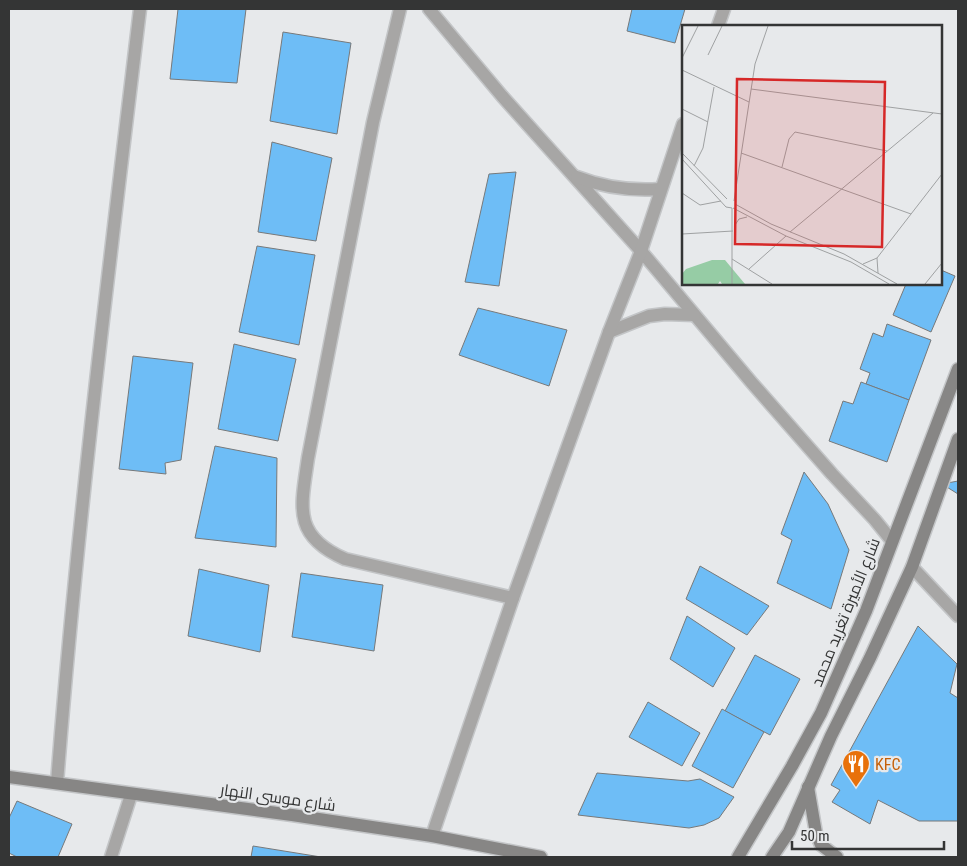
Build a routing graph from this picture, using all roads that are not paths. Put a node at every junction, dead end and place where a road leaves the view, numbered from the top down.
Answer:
1 (140, 9) edge
2 (400, 9) edge
3 (428, 9) edge
4 (724, 9) edge
5 (718, 25) edge
6 (682, 127) edge
7 (575, 176) junction
8 (660, 188) junction
9 (640, 252) junction
10 (694, 315) junction
11 (609, 332) junction
12 (958, 369) edge
13 (958, 439) edge
14 (892, 541) junction
15 (912, 568) junction
16 (513, 598) junction
17 (958, 616) edge
18 (9, 777) edge
19 (57, 783) junction
20 (808, 786) junction
21 (132, 795) junction
22 (432, 836) junction
23 (111, 857) edge
24 (541, 857) edge
25 (738, 857) edge
26 (772, 857) edge
27 (837, 857) edge

1 - 19 street
2 - 16 street
3 - 7 street
4 - 5 street
6 - 8 street
7 - 8 street
7 - 9 street
8 - 9 street
9 - 10 street
9 - 11 street
10 - 11 street
10 - 14 street
11 - 16 street
12 - 14 street, شارع الأميرة تغريد محمد
13 - 15 street
14 - 25 street, شارع الأميرة تغريد محمد
15 - 17 street
15 - 20 street
16 - 22 street
18 - 19 street, شارع موسى النهار
19 - 21 street, شارع موسى النهار
20 - 26 street
20 - 27 street
21 - 22 street, شارع موسى النهار
21 - 23 street
22 - 24 street, شارع موسى النهار

